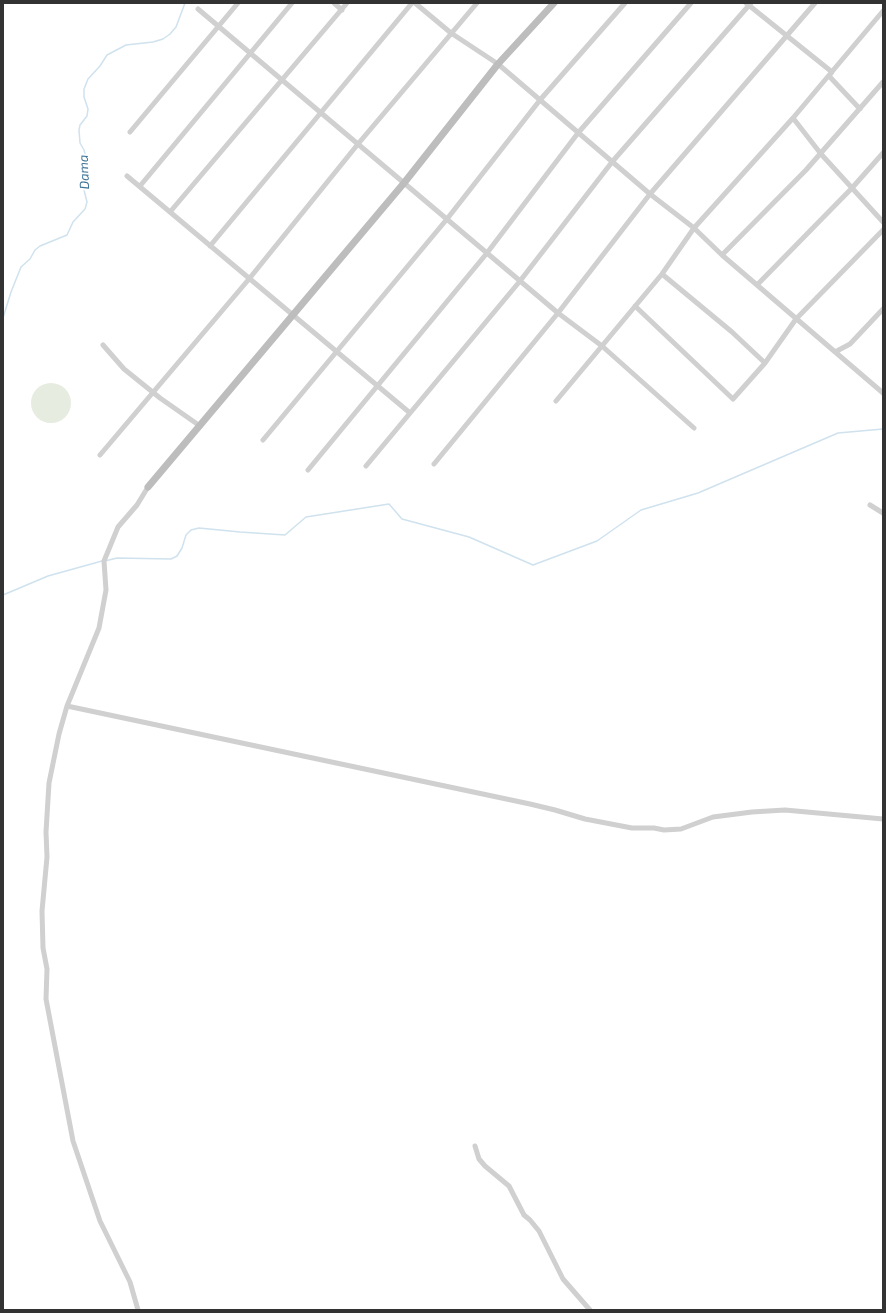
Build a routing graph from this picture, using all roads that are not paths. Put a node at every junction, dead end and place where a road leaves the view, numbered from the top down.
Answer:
1 (238, 3) edge
2 (292, 3) edge
3 (334, 3) edge
4 (347, 3) edge
5 (414, 3) edge
6 (477, 3) edge
7 (554, 3) edge
8 (625, 3) edge
9 (691, 3) edge
10 (815, 3) edge
11 (749, 4) edge
12 (198, 9) dead end
13 (342, 10) junction
14 (883, 11) edge
15 (219, 26) junction
16 (451, 33) junction
17 (788, 36) junction
18 (250, 53) junction
19 (498, 64) junction
20 (832, 72) junction
21 (282, 80) junction
22 (883, 82) edge
23 (540, 100) junction
24 (860, 109) junction
25 (321, 113) junction
26 (793, 118) junction
27 (130, 132) dead end
28 (578, 133) junction
29 (358, 144) junction
30 (883, 153) edge
31 (820, 154) junction
32 (612, 162) junction
33 (127, 176) dead end
34 (404, 183) junction
35 (140, 186) junction
36 (852, 188) junction
37 (650, 194) junction
38 (170, 212) junction
39 (447, 219) junction
40 (883, 222) edge
41 (694, 228) junction
42 (883, 230) edge
43 (210, 246) junction
44 (487, 253) junction
45 (722, 255) junction
46 (662, 274) junction
47 (249, 279) junction
48 (520, 281) junction
49 (757, 286) junction
50 (635, 306) junction
51 (883, 309) edge
52 (558, 314) junction
53 (293, 316) junction
54 (796, 319) junction
55 (103, 345) dead end
56 (602, 346) junction
57 (336, 352) junction
58 (834, 352) junction
59 (765, 362) junction
60 (377, 387) junction
61 (153, 392) junction
62 (883, 393) edge
63 (556, 401) dead end
64 (410, 414) junction
65 (200, 426) junction
66 (694, 428) dead end
67 (263, 440) dead end
68 (100, 455) dead end
69 (434, 464) dead end
70 (366, 466) dead end
71 (308, 470) dead end
72 (148, 487) joint
73 (870, 505) dead end
74 (883, 513) edge
75 (67, 706) junction
76 (883, 819) edge
77 (475, 1146) dead end
78 (138, 1310) edge
79 (590, 1310) edge

1 - 15 street
2 - 18 street
3 - 13 street
4 - 13 street
5 - 16 street
5 - 25 street
6 - 16 street
7 - 19 street
8 - 23 street
9 - 28 street
10 - 17 street
11 - 17 street
11 - 32 street
12 - 15 street
13 - 21 street
14 - 20 street
15 - 18 street
15 - 27 street
16 - 19 street
16 - 29 street
17 - 20 street
17 - 37 street
18 - 21 street
18 - 35 street
19 - 23 street
19 - 34 street
20 - 24 street
20 - 26 street
21 - 25 street
21 - 38 street
22 - 24 street
23 - 28 street
23 - 39 street
24 - 31 street
25 - 29 street
25 - 43 street
26 - 31 street
26 - 41 street
28 - 32 street
28 - 44 street
29 - 34 street
29 - 47 street
30 - 36 street
31 - 36 street
31 - 45 street
32 - 37 street
32 - 48 street
33 - 35 street
34 - 39 street
34 - 53 street
35 - 38 street
36 - 40 street
36 - 49 street
37 - 41 street
37 - 52 street
38 - 43 street
39 - 44 street
39 - 57 street
41 - 45 street
41 - 46 street
42 - 54 street
43 - 47 street
44 - 48 street
44 - 60 street
45 - 49 street
46 - 50 street
46 - 59 street
47 - 53 street
47 - 61 street
48 - 52 street
48 - 64 street
49 - 54 street
50 - 56 street
50 - 59 street
51 - 58 street
52 - 56 street
52 - 69 street
53 - 57 street
53 - 65 street
54 - 58 street
54 - 59 street
55 - 61 street
56 - 63 street
56 - 66 street
57 - 60 street
57 - 67 street
58 - 62 street
60 - 64 street
60 - 71 street
61 - 65 street
61 - 68 street
64 - 70 street
65 - 72 street
72 - 75 street
73 - 74 street
75 - 76 street
75 - 78 street
77 - 79 street

